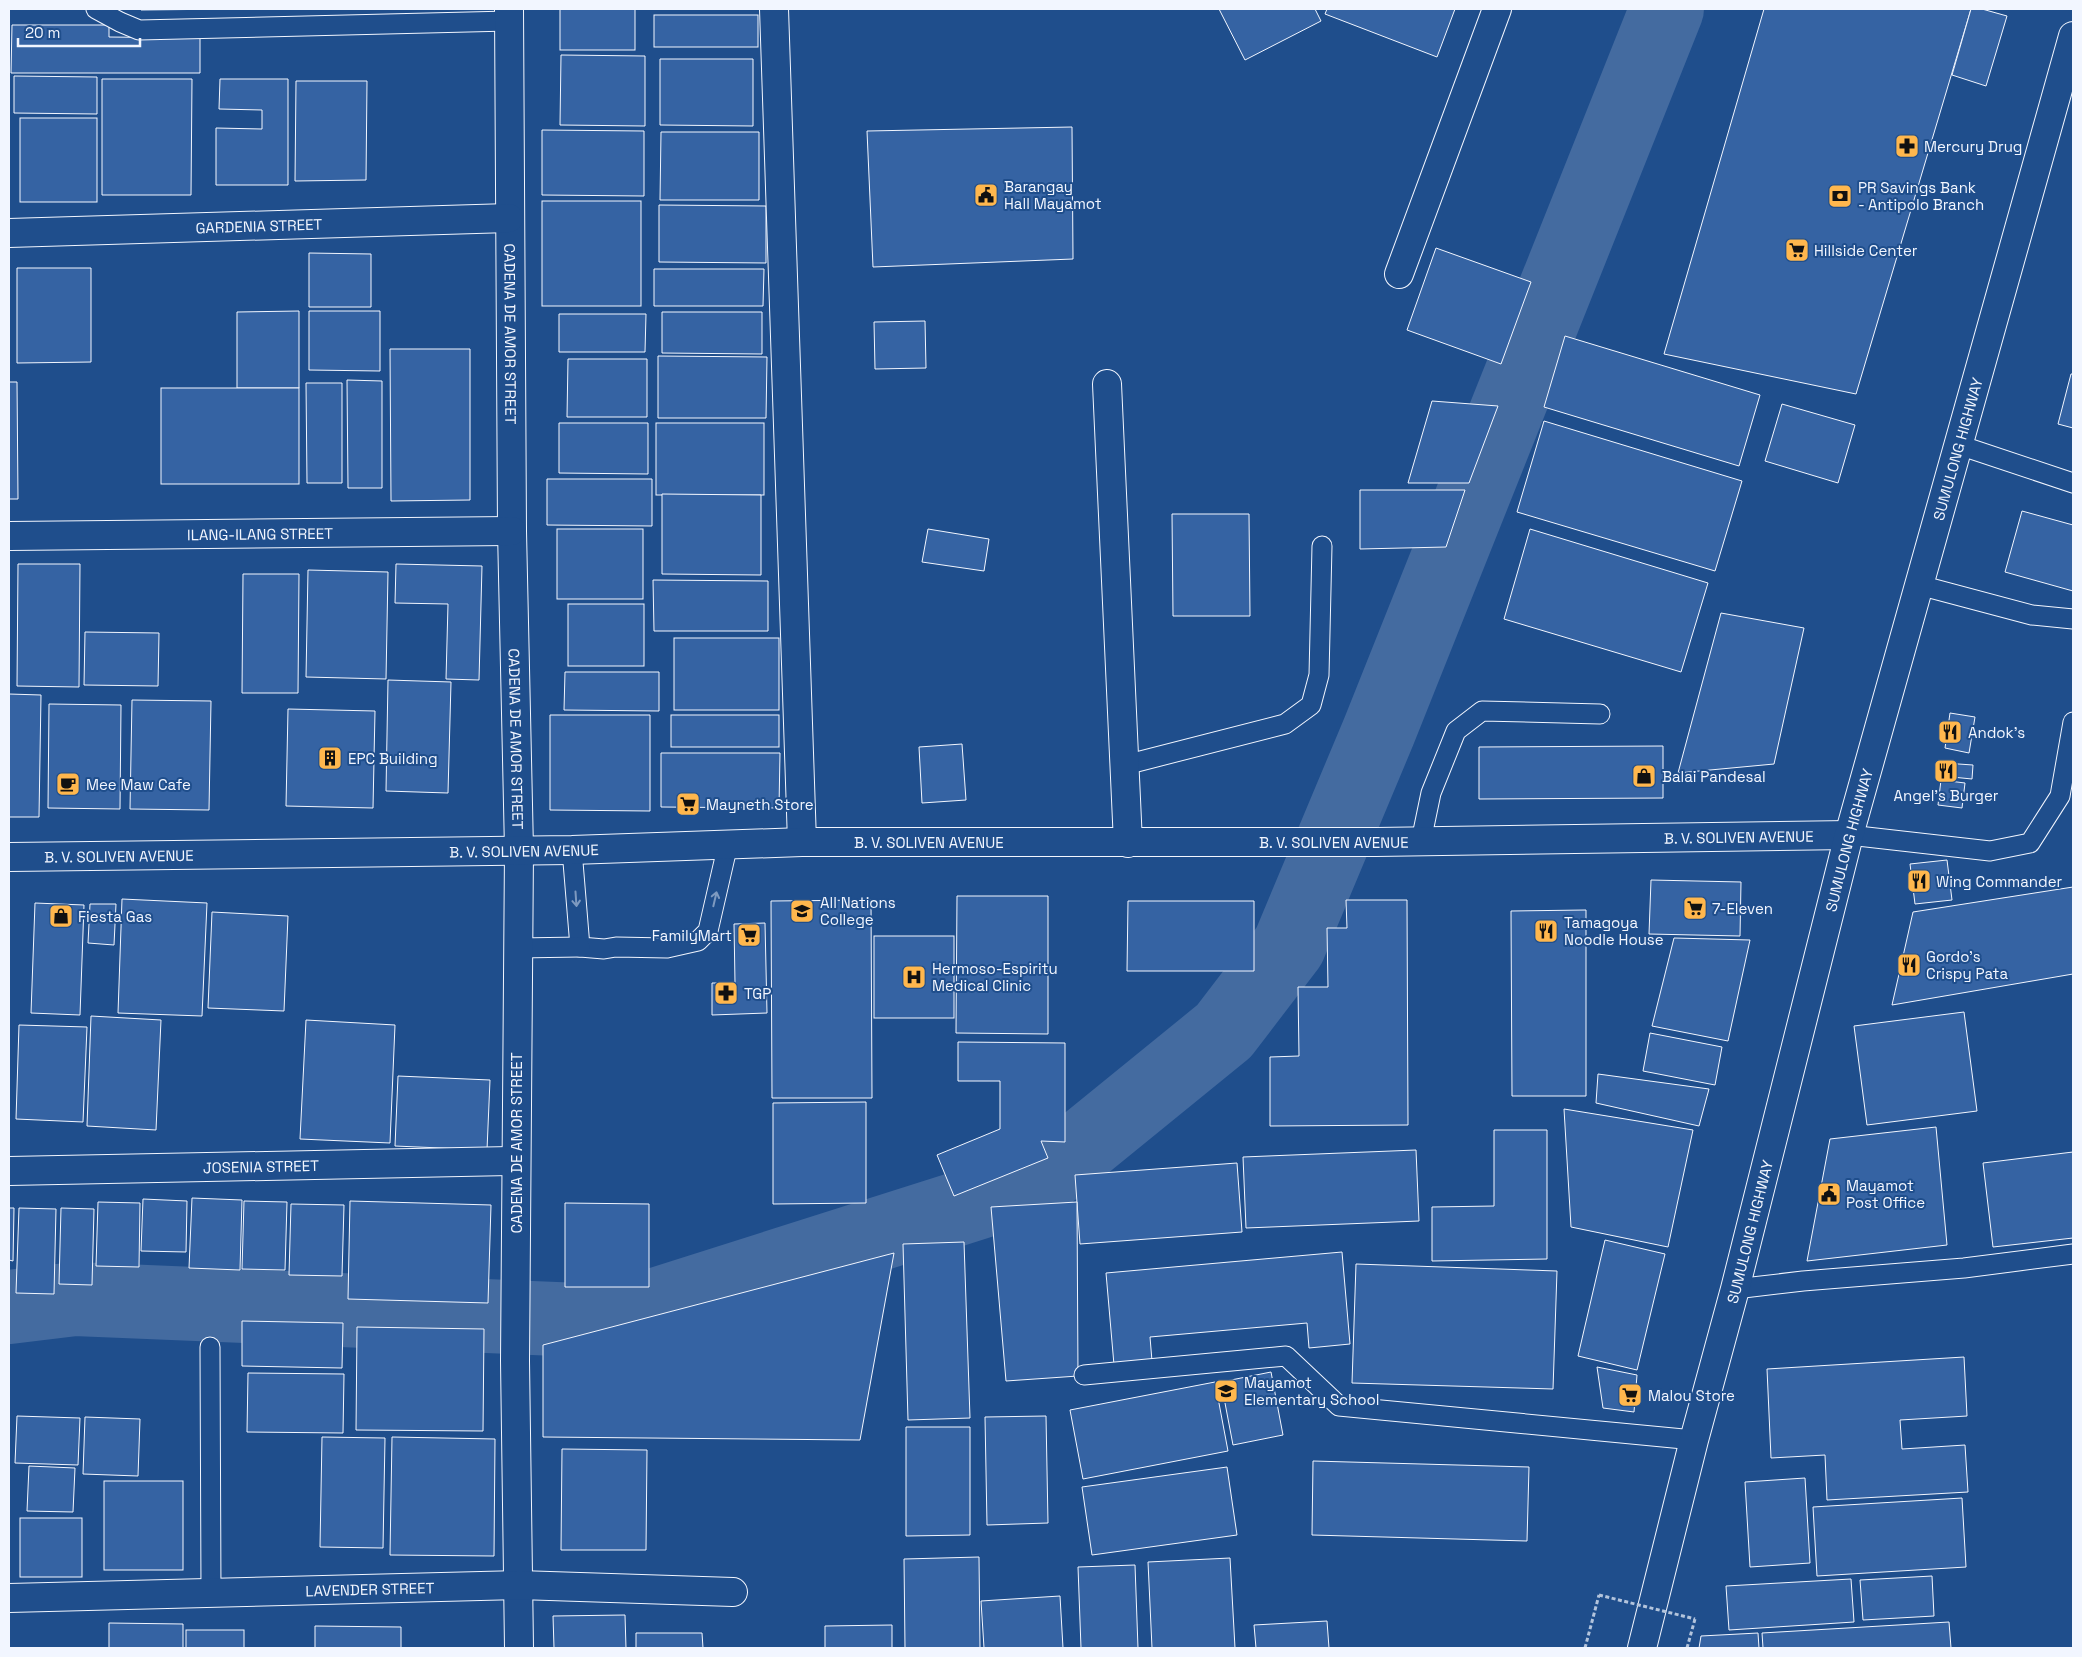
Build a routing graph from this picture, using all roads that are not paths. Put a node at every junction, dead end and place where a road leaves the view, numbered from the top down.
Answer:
1 (96, 9) edge
2 (774, 9) edge
3 (1497, 9) edge
4 (509, 15) edge
5 (397, 17) edge
6 (2073, 36) edge
7 (509, 218) junction
8 (9, 233) edge
9 (1399, 274) dead end
10 (1107, 384) dead end
11 (1959, 445) junction
12 (2073, 483) edge
13 (512, 531) junction
14 (9, 536) edge
15 (1322, 546) dead end
16 (1919, 585) junction
17 (2073, 619) edge
18 (1600, 714) dead end
19 (2073, 722) edge
20 (1125, 765) junction
21 (1850, 835) junction
22 (1421, 841) junction
23 (802, 842) junction
24 (1128, 843) junction
25 (728, 844) junction
26 (518, 850) junction
27 (572, 850) junction
28 (9, 857) edge
29 (580, 947) junction
30 (518, 948) junction
31 (515, 1161) junction
32 (9, 1170) edge
33 (2073, 1254) edge
34 (1736, 1289) junction
35 (210, 1347) dead end
36 (1084, 1375) dead end
37 (1694, 1440) junction
38 (519, 1585) junction
39 (732, 1592) dead end
40 (211, 1593) junction
41 (9, 1598) edge
42 (519, 1648) edge
43 (1642, 1648) edge

1 - 5 lane
2 - 23 street
3 - 9 street
4 - 5 lane
4 - 7 street, CADENA DE AMOR STREET
6 - 11 street, SUMULONG HIGHWAY
7 - 8 street, GARDENIA STREET
7 - 13 street, CADENA DE AMOR STREET
10 - 20 street
11 - 12 lane
11 - 16 street, SUMULONG HIGHWAY
13 - 14 street, ILANG-ILANG STREET
13 - 26 street, CADENA DE AMOR STREET
15 - 20 lane
16 - 17 lane
16 - 21 street, SUMULONG HIGHWAY
18 - 22 lane
19 - 21 lane
20 - 24 street
21 - 22 street, B. V. SOLIVEN AVENUE
21 - 34 street, SUMULONG HIGHWAY
22 - 24 street, B. V. SOLIVEN AVENUE
23 - 24 street, B. V. SOLIVEN AVENUE
23 - 25 street, B. V. SOLIVEN AVENUE
25 - 27 street, B. V. SOLIVEN AVENUE
29 -> 25 lane
26 - 27 street, B. V. SOLIVEN AVENUE
26 - 28 street, B. V. SOLIVEN AVENUE
26 - 30 street, CADENA DE AMOR STREET
27 -> 29 lane
29 - 30 lane
30 - 31 street, CADENA DE AMOR STREET
31 - 32 street, JOSENIA STREET
31 - 38 street, CADENA DE AMOR STREET
33 - 34 lane
34 - 37 street, SUMULONG HIGHWAY
35 - 40 lane
36 - 37 lane
37 - 43 street, SUMULONG HIGHWAY
38 - 39 street, LAVENDER STREET
38 - 40 street, LAVENDER STREET
38 - 42 street, CADENA DE AMOR STREET
40 - 41 street, LAVENDER STREET

